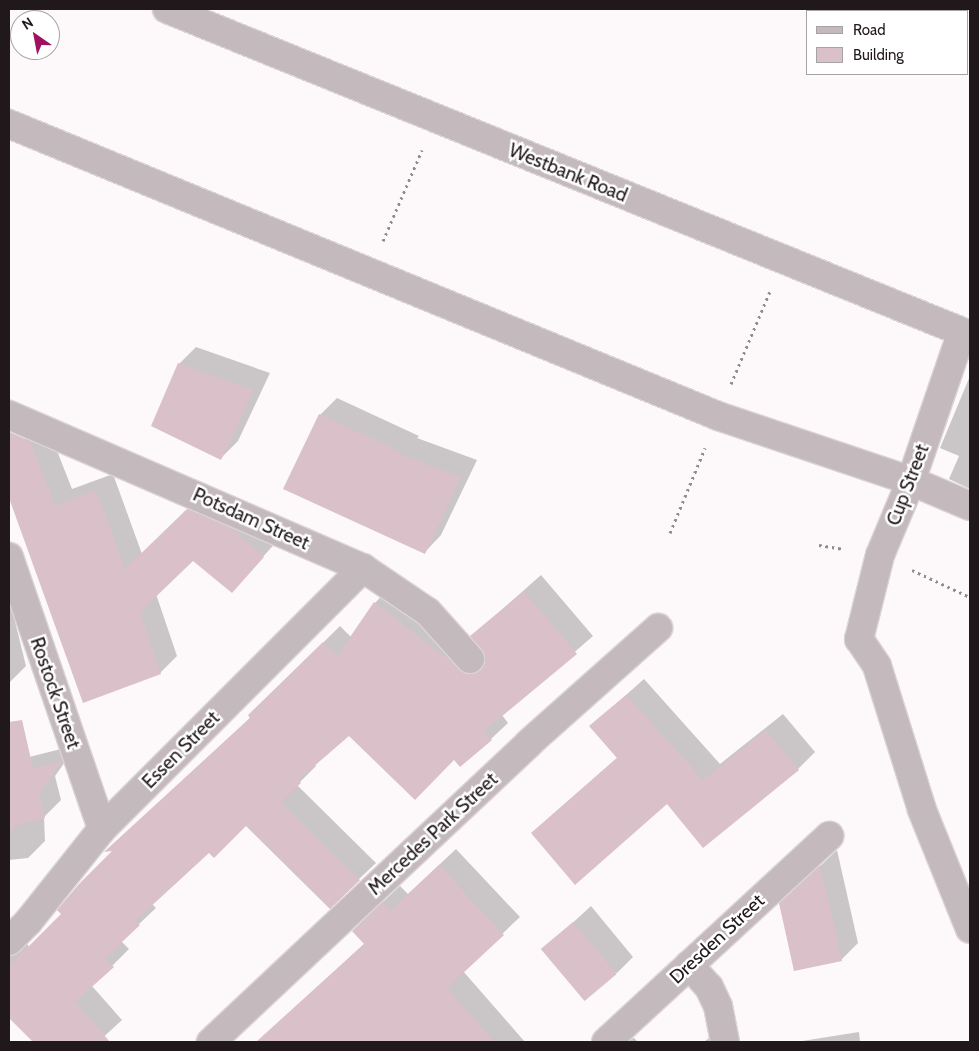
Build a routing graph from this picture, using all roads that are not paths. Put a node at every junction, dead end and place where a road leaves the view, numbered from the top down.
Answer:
1 (167, 9) edge
2 (9, 124) edge
3 (966, 334) edge
4 (9, 415) edge
5 (911, 481) junction
6 (970, 506) edge
7 (9, 557) edge
8 (363, 568) junction
9 (658, 628) dead end
10 (470, 660) dead end
11 (102, 829) junction
12 (829, 836) dead end
13 (970, 929) edge
14 (9, 941) edge
15 (689, 965) junction
16 (210, 1042) edge
17 (606, 1042) edge
18 (725, 1042) edge

1 - 3 street, Westbank Road
2 - 5 street
3 - 5 street, Cup Street
4 - 8 street, Potsdam Street
5 - 6 street
5 - 13 street, Cup Street
7 - 11 street, Rostock Street
8 - 10 street, Potsdam Street
8 - 11 street, Essen Street
9 - 16 street, Mercedes Park Street
11 - 14 street, Essen Street
12 - 15 street, Dresden Street
15 - 17 street, Dresden Street
15 - 18 street

